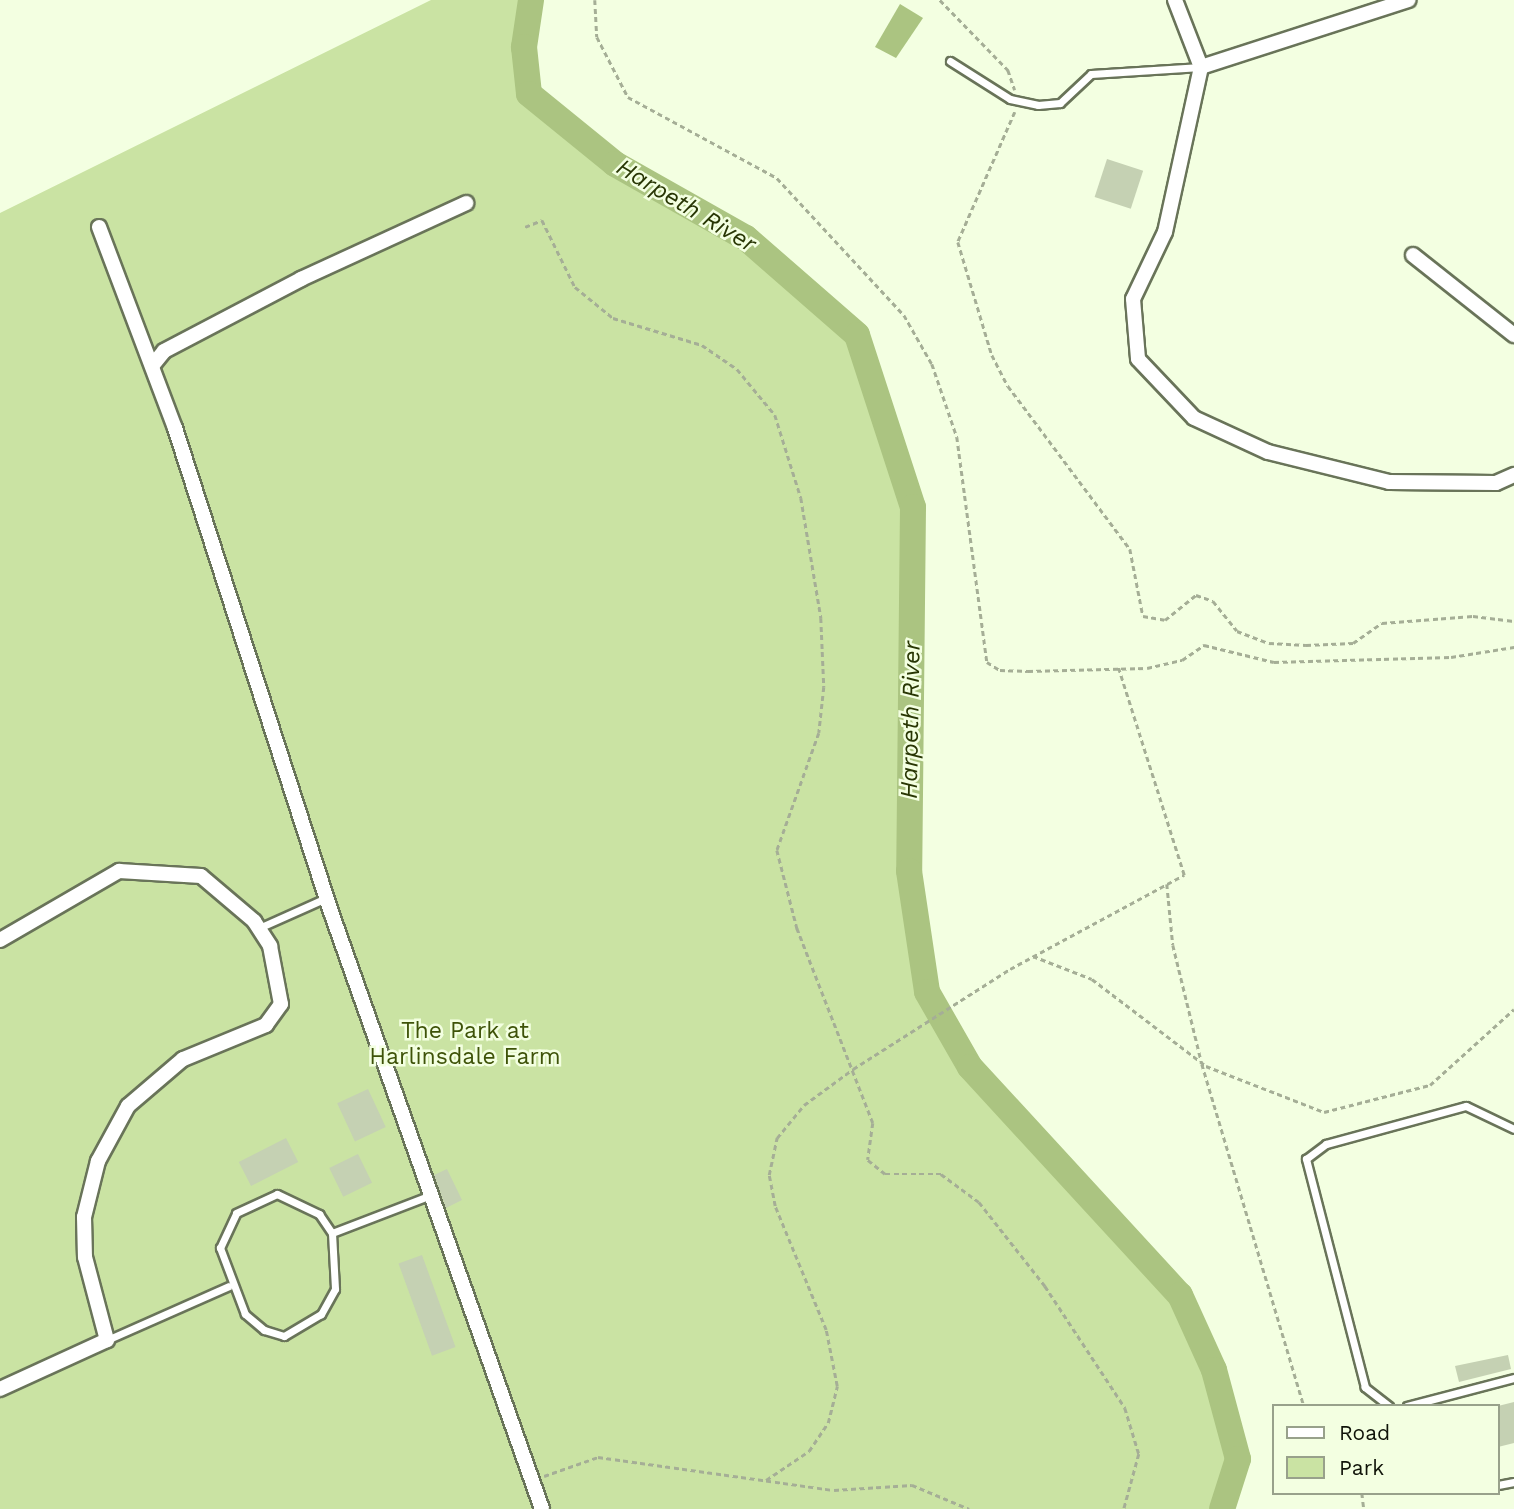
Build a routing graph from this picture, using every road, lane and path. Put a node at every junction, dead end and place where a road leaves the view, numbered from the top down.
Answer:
1 (595, 0) edge
2 (940, 0) edge
3 (1175, 0) edge
4 (1408, 0) edge
5 (950, 61) dead end
6 (1201, 67) junction
7 (1020, 102) junction
8 (466, 203) dead end
9 (99, 227) dead end
10 (525, 227) dead end
11 (1413, 255) dead end
12 (1514, 335) edge
13 (152, 366) junction
14 (1514, 475) edge
15 (1514, 621) edge
16 (1514, 647) edge
17 (1118, 667) junction
18 (1167, 884) junction
19 (326, 898) junction
20 (259, 928) junction
21 (0, 940) edge
22 (1034, 956) junction
23 (1514, 1009) edge
24 (1202, 1064) junction
25 (853, 1069) junction
26 (1514, 1129) edge
27 (431, 1195) junction
28 (332, 1233) junction
29 (229, 1286) junction
30 (107, 1340) junction
31 (1514, 1378) edge
32 (0, 1389) edge
33 (1445, 1396) junction
34 (1303, 1404) edge
35 (1386, 1404) edge
36 (1415, 1404) edge
37 (1444, 1404) edge
38 (766, 1480) junction
39 (533, 1482) junction
40 (542, 1509) edge
41 (968, 1509) edge
42 (1124, 1509) edge

1 - 17 path
2 - 7 path
3 - 6 street
4 - 6 street
5 - 7 lane
6 - 7 lane
6 - 14 street
7 - 15 path
8 - 13 street
9 - 13 street
10 - 25 path
11 - 12 street
13 - 19 street
16 - 17 path
17 - 18 path
18 - 22 path
18 - 24 path
19 - 20 lane
19 - 27 street
20 - 21 street
20 - 30 street
22 - 24 path
22 - 25 path
23 - 24 path
24 - 34 path
25 - 38 path
25 - 42 path
26 - 35 lane
27 - 28 lane
27 - 39 street
28 - 29 lane
28 - 29 lane
29 - 30 lane
30 - 32 street
31 - 33 lane
33 - 36 lane
33 - 37 lane
38 - 39 path
38 - 41 path
39 - 40 street

